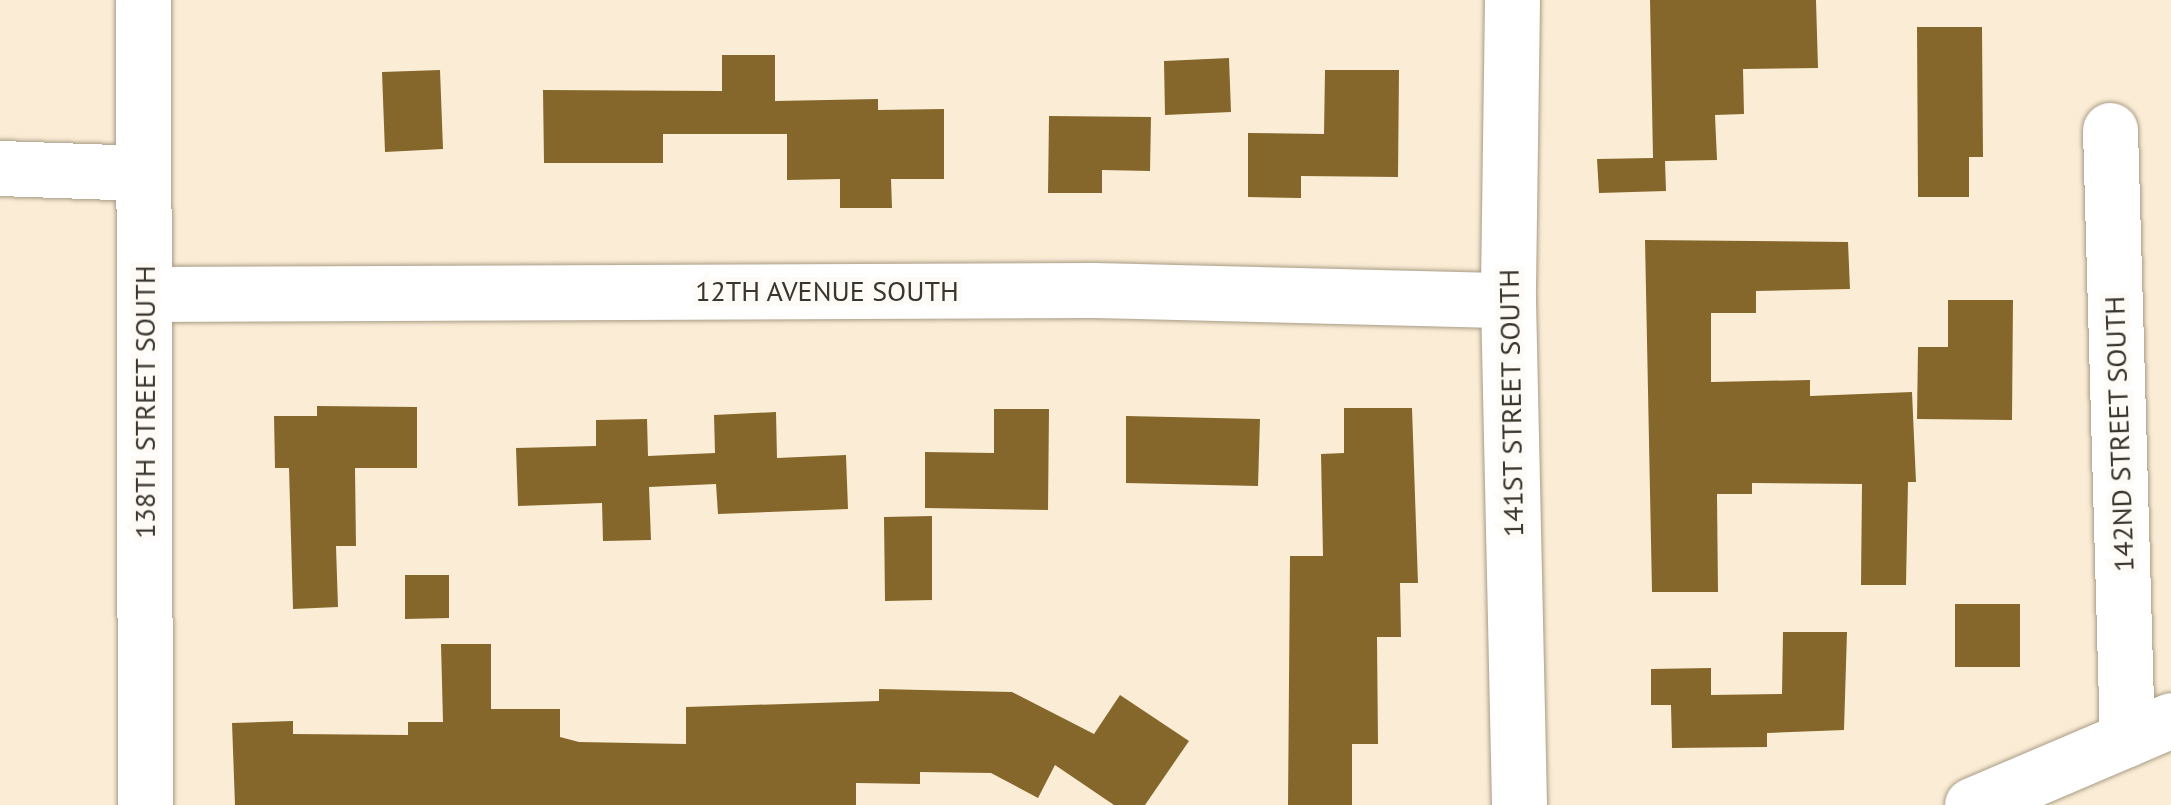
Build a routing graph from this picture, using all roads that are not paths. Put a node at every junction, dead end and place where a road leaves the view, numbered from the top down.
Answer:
1 (144, 0) edge
2 (1512, 0) edge
3 (2110, 130) dead end
4 (0, 168) edge
5 (142, 173) junction
6 (145, 294) junction
7 (1508, 300) junction
8 (2149, 729) edge
9 (146, 805) edge
10 (1519, 805) edge
11 (1972, 805) edge

1 - 5 street, 138TH STREET SOUTH
2 - 7 street, 141ST STREET SOUTH
3 - 8 street, 142ND STREET SOUTH
4 - 5 street
5 - 6 street, 138TH STREET SOUTH
6 - 7 street, 12TH AVENUE SOUTH
6 - 9 street, 138TH STREET SOUTH
7 - 10 street, 141ST STREET SOUTH
8 - 11 street

